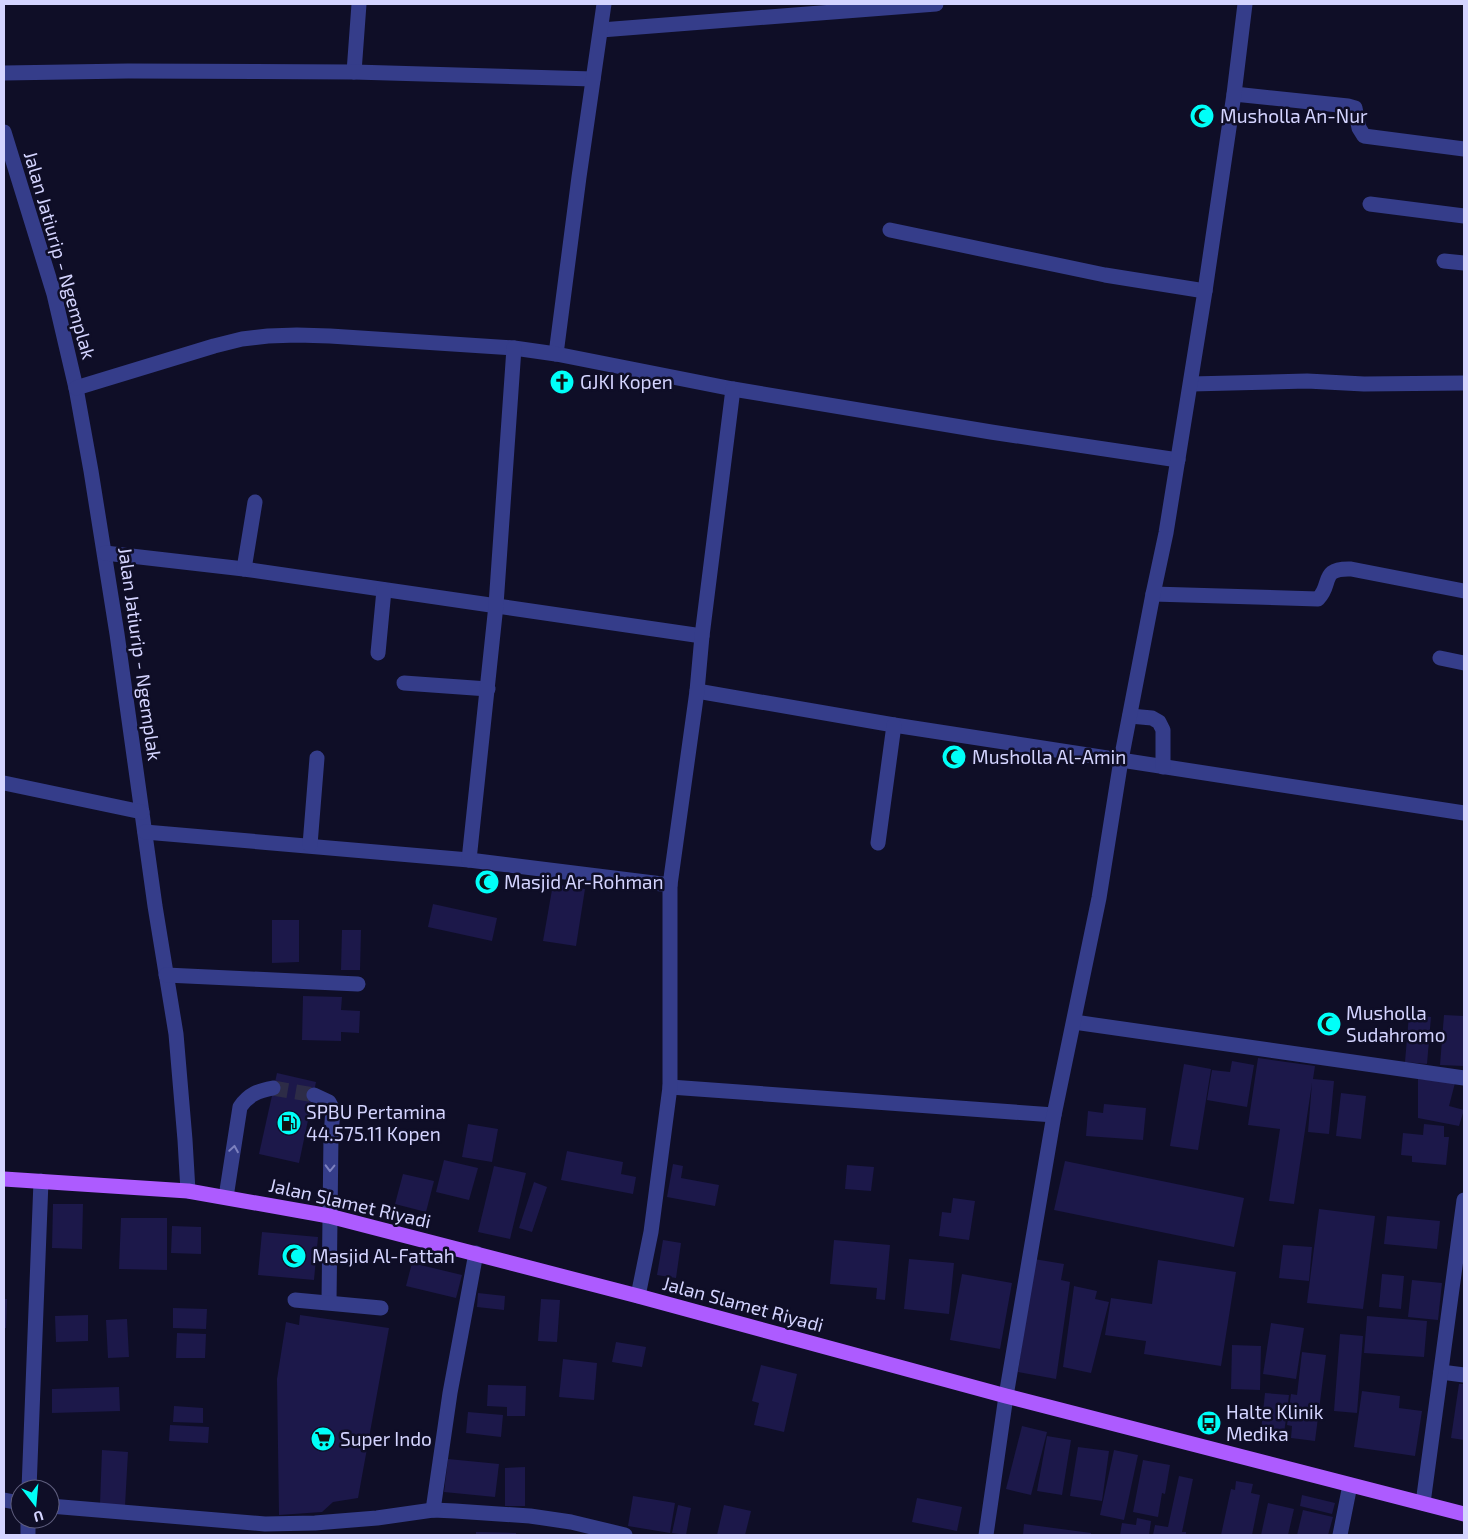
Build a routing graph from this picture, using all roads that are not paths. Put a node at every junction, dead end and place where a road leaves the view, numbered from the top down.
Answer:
1 (360, 4) edge
2 (604, 4) edge
3 (936, 4) edge
4 (1245, 4) edge
5 (601, 30) junction
6 (4, 72) edge
7 (354, 72) junction
8 (593, 79) junction
9 (1234, 94) junction
10 (4, 132) edge
11 (1464, 149) edge
12 (9, 169) edge
13 (1370, 204) dead end
14 (1464, 216) edge
15 (890, 230) dead end
16 (1444, 261) dead end
17 (1464, 263) edge
18 (1205, 291) junction
19 (514, 348) junction
20 (556, 354) junction
21 (1464, 383) edge
22 (1191, 384) junction
23 (76, 388) junction
24 (733, 389) junction
25 (1178, 460) junction
26 (255, 502) dead end
27 (105, 553) junction
28 (244, 569) junction
29 (384, 590) junction
30 (1464, 591) edge
31 (1153, 594) junction
32 (496, 605) junction
33 (702, 636) junction
34 (378, 653) dead end
35 (1440, 658) dead end
36 (1464, 663) edge
37 (404, 683) dead end
38 (488, 689) junction
39 (697, 690) junction
40 (1130, 716) junction
41 (894, 725) junction
42 (317, 758) dead end
43 (1121, 760) junction
44 (1163, 767) junction
45 (4, 783) edge
46 (142, 812) junction
47 (1464, 813) edge
48 (145, 832) junction
49 (878, 843) dead end
50 (310, 845) junction
51 (469, 860) junction
52 (670, 885) junction
53 (166, 975) junction
54 (358, 984) dead end
55 (1074, 1022) junction
56 (1464, 1078) edge
57 (670, 1086) junction
58 (273, 1088) tunnel mouth
59 (314, 1095) tunnel mouth
60 (1054, 1115) junction
61 (4, 1179) edge
62 (41, 1181) junction
63 (188, 1191) junction
64 (226, 1197) junction
65 (1464, 1200) edge
66 (329, 1216) junction
67 (476, 1253) junction
68 (638, 1296) junction
69 (295, 1300) dead end
70 (329, 1302) junction
71 (381, 1308) dead end
72 (1441, 1372) junction
73 (1464, 1375) edge
74 (1006, 1396) junction
75 (29, 1479) edge
76 (1350, 1485) junction
77 (1422, 1503) junction
78 (60, 1507) edge
79 (433, 1510) junction
80 (1464, 1514) edge
81 (265, 1530) edge
82 (625, 1535) edge
83 (986, 1535) edge
84 (1340, 1535) edge

1 - 7 street
2 - 5 street
3 - 5 street
4 - 9 street
5 - 8 street
6 - 7 street
7 - 8 street
8 - 20 street
9 - 11 street
9 - 18 street
10 - 12 street, Jalan Jatiurip - Ngemplak
12 - 23 street, Jalan Jatiurip - Ngemplak
13 - 14 street
15 - 18 street
16 - 17 street
18 - 22 street
19 - 20 street
19 - 23 street
19 - 32 street
20 - 24 street
21 - 22 street
22 - 25 street
23 - 27 street, Jalan Jatiurip - Ngemplak
24 - 25 street
24 - 33 street
25 - 31 street
26 - 28 street
27 - 28 street
27 - 46 street, Jalan Jatiurip - Ngemplak
28 - 29 street
29 - 32 street
29 - 34 street
30 - 31 street
31 - 40 street
32 - 33 street
32 - 38 street
33 - 39 street
35 - 36 street
37 - 38 street
38 - 51 street
39 - 41 street
39 - 52 street
40 - 43 street
40 - 44 street
41 - 43 street
41 - 49 street
42 - 50 street
43 - 44 street
43 - 55 street
44 - 47 street
45 - 46 street
46 - 48 street, Jalan Jatiurip - Ngemplak
48 - 50 street
48 - 53 street, Jalan Jatiurip - Ngemplak
50 - 51 street
51 - 52 street
52 - 57 street
53 - 54 street
53 - 63 street, Jalan Jatiurip - Ngemplak
55 - 56 street
55 - 60 street
57 - 60 street
57 - 68 street
64 -> 58 street
59 -> 66 street
60 - 74 street
61 - 62 main road, Jalan Slamet Riyadi
62 - 63 main road, Jalan Slamet Riyadi
62 - 75 street
63 - 64 main road, Jalan Slamet Riyadi
64 - 66 main road, Jalan Slamet Riyadi
65 - 72 street
66 - 67 main road, Jalan Slamet Riyadi
66 - 70 street
67 - 68 main road, Jalan Slamet Riyadi
67 - 79 street
68 - 74 main road, Jalan Slamet Riyadi
69 - 70 street
70 - 71 street
72 - 73 street
72 - 77 street
74 - 76 main road, Jalan Slamet Riyadi
74 - 83 street
76 - 77 main road, Jalan Slamet Riyadi
76 - 84 street
77 - 80 main road, Jalan Slamet Riyadi
78 - 81 street
79 - 81 street
79 - 82 street

